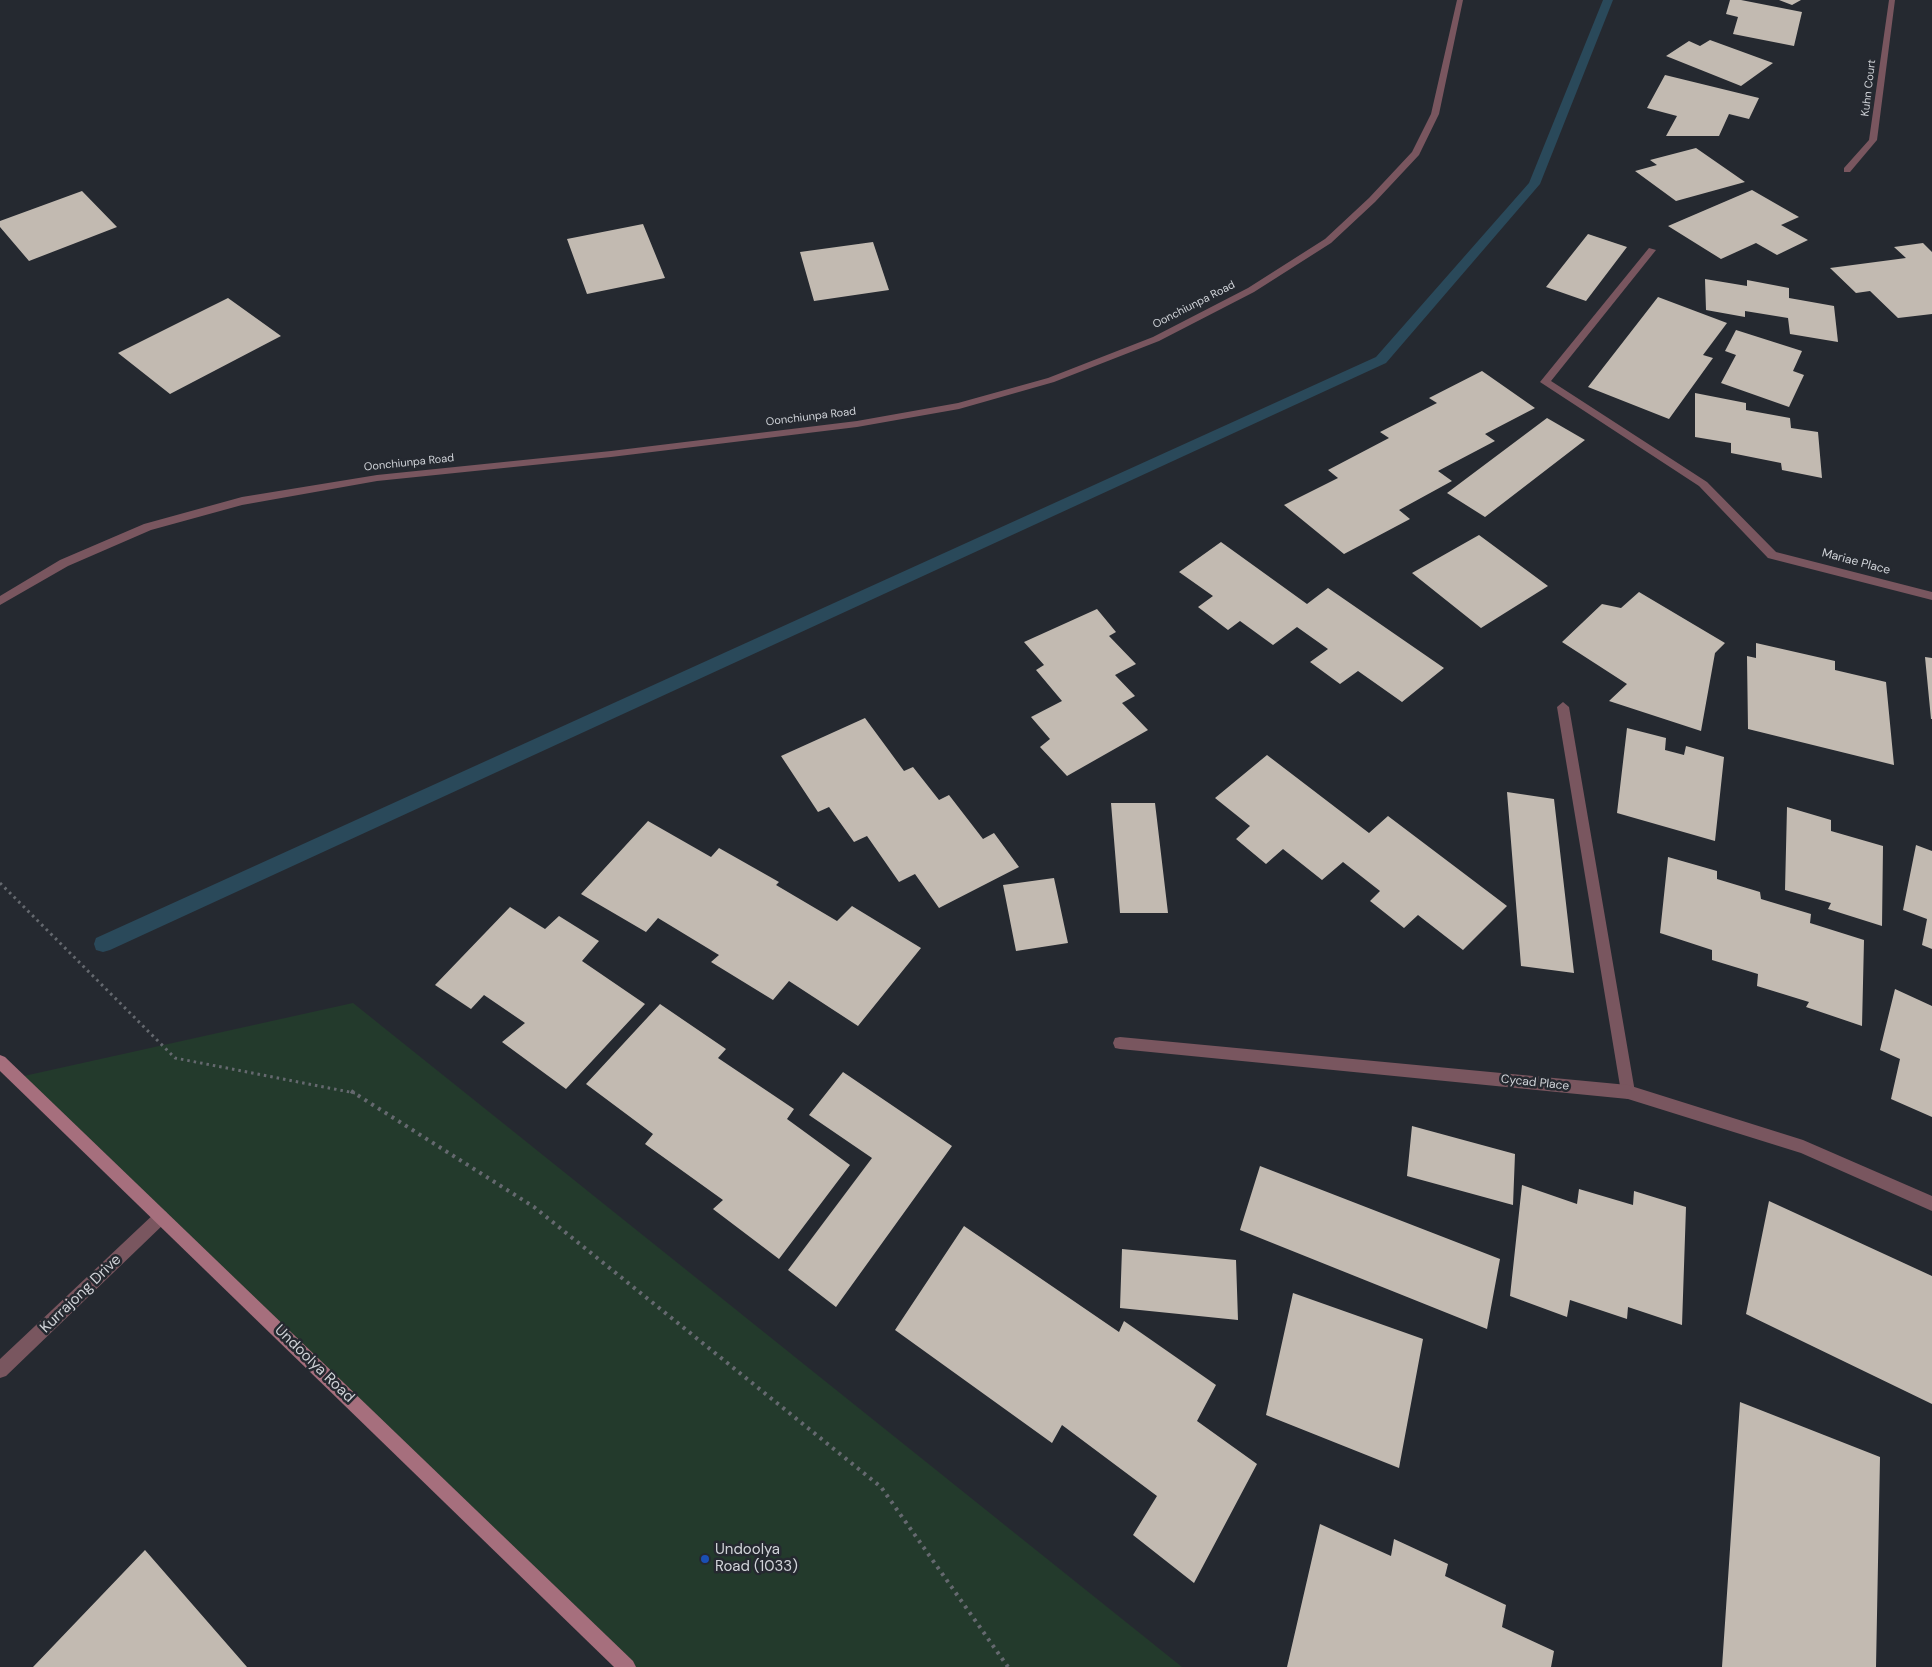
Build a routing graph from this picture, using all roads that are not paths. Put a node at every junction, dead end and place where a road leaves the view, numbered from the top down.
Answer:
1 (1460, 0) edge
2 (1892, 0) edge
3 (1847, 170) dead end
4 (1652, 250) dead end
5 (1932, 596) edge
6 (0, 600) edge
7 (1563, 707) dead end
8 (1120, 1043) dead end
9 (0, 1062) edge
10 (1628, 1092) junction
11 (1932, 1204) edge
12 (161, 1217) junction
13 (0, 1370) edge
14 (627, 1667) edge

1 - 6 street, Oonchiunpa Road
2 - 3 street, Kuhn Court
4 - 5 street, Mariae Place
7 - 10 street
8 - 10 street, Cycad Place
9 - 12 main road, Undoolya Road
10 - 11 street, Cycad Place
12 - 13 street, Kurrajong Drive
12 - 14 main road, Undoolya Road

